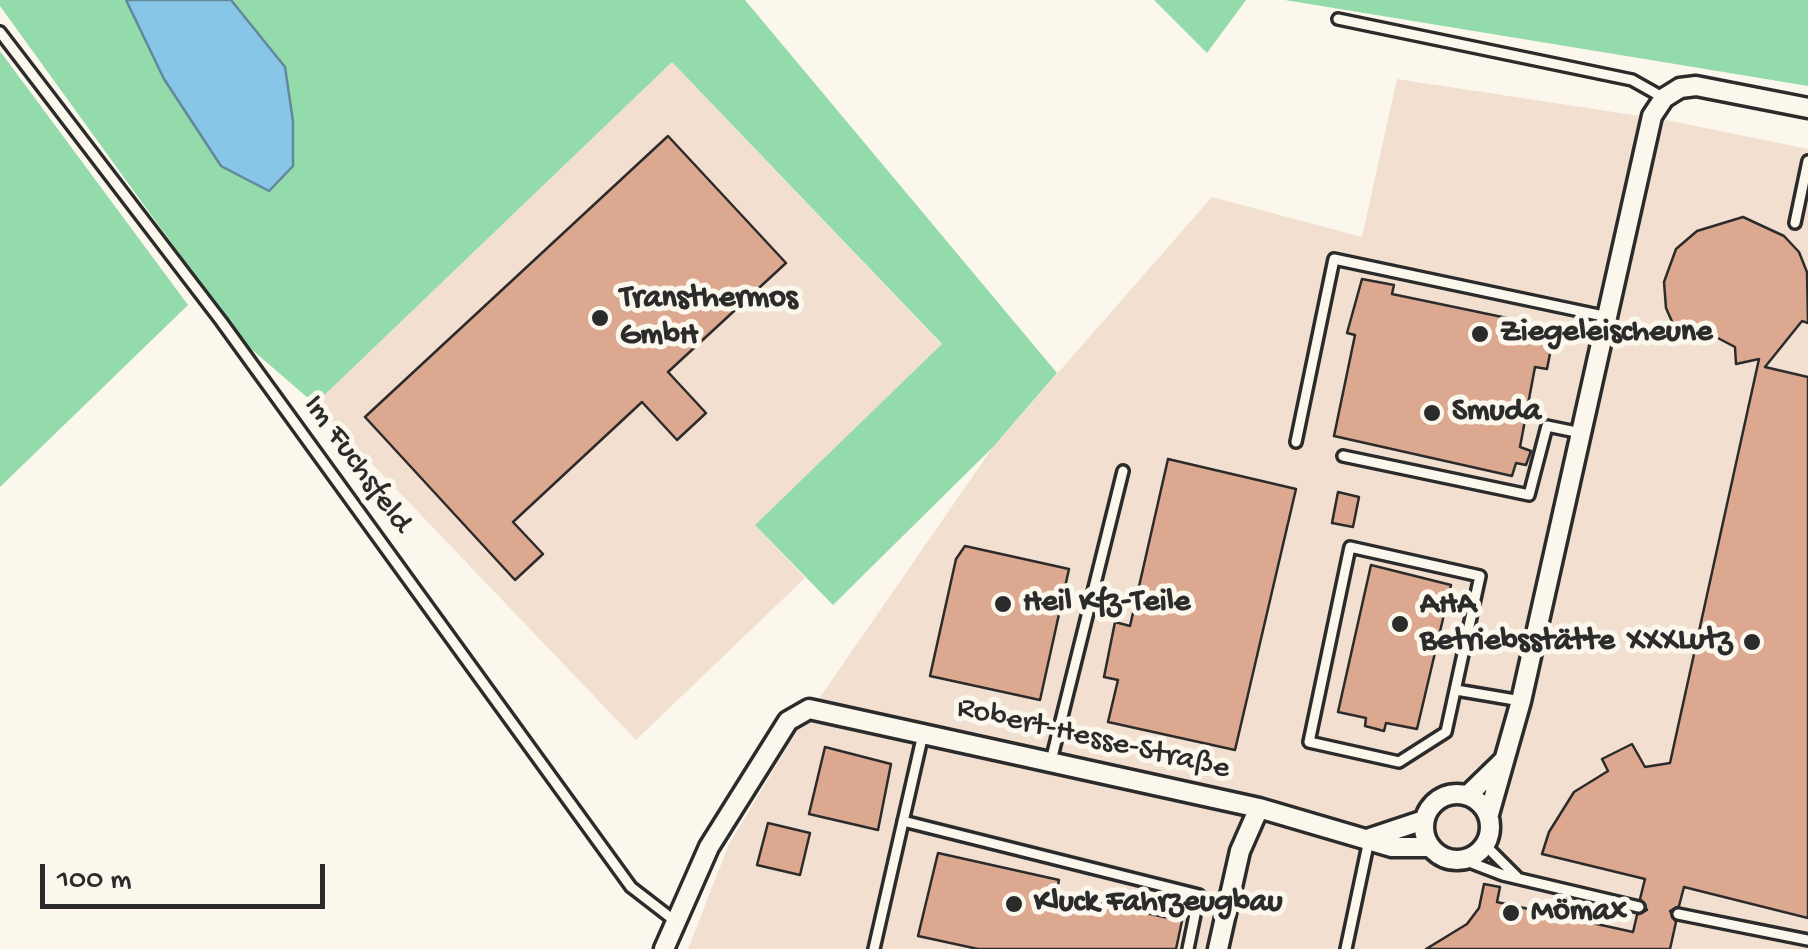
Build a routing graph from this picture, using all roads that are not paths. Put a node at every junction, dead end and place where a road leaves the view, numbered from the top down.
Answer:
1 (1338, 19) dead end
2 (0, 32) edge
3 (1664, 98) junction
4 (1808, 108) edge
5 (1808, 162) edge
6 (1795, 222) dead end
7 (1608, 317) junction
8 (1581, 433) junction
9 (1296, 442) dead end
10 (1343, 456) dead end
11 (1123, 470) dead end
12 (1456, 690) junction
13 (1521, 701) junction
14 (924, 732) junction
15 (1051, 761) junction
16 (1504, 761) junction
17 (1468, 795) junction
18 (1259, 808) junction
19 (1488, 814) junction
20 (1424, 820) junction
21 (903, 821) junction
22 (1370, 838) junction
23 (1485, 846) junction
24 (1431, 847) junction
25 (1464, 860) junction
26 (1517, 877) junction
27 (1638, 907) dead end
28 (1678, 914) dead end
29 (675, 921) junction
30 (1808, 940) edge
31 (664, 949) edge
32 (874, 949) edge
33 (1188, 949) edge
34 (1218, 949) edge
35 (1346, 949) edge

1 - 3 lane
2 - 29 lane, Im Fuchsfeld
3 - 4 street
3 - 7 street
5 - 6 lane
7 - 8 street
7 - 9 lane
8 - 10 lane
8 - 13 street
11 - 15 lane
12 - 12 lane
12 - 13 lane
13 - 16 street
14 - 15 street, Robert-Hesse-Straße
14 - 21 lane
14 - 29 street, Robert-Hesse-Straße
15 - 18 street, Robert-Hesse-Straße
16 - 17 street
16 - 19 street
17 - 19 street
17 - 20 street
18 - 22 street, Robert-Hesse-Straße
18 - 34 street
19 - 23 street
20 - 22 street
20 - 24 street
21 - 32 lane
21 - 33 lane
22 - 24 street, Robert-Hesse-Straße
22 - 35 lane
23 - 25 street
23 - 26 lane
24 - 25 street
25 - 26 lane
26 - 27 lane
28 - 30 lane
29 - 31 street

